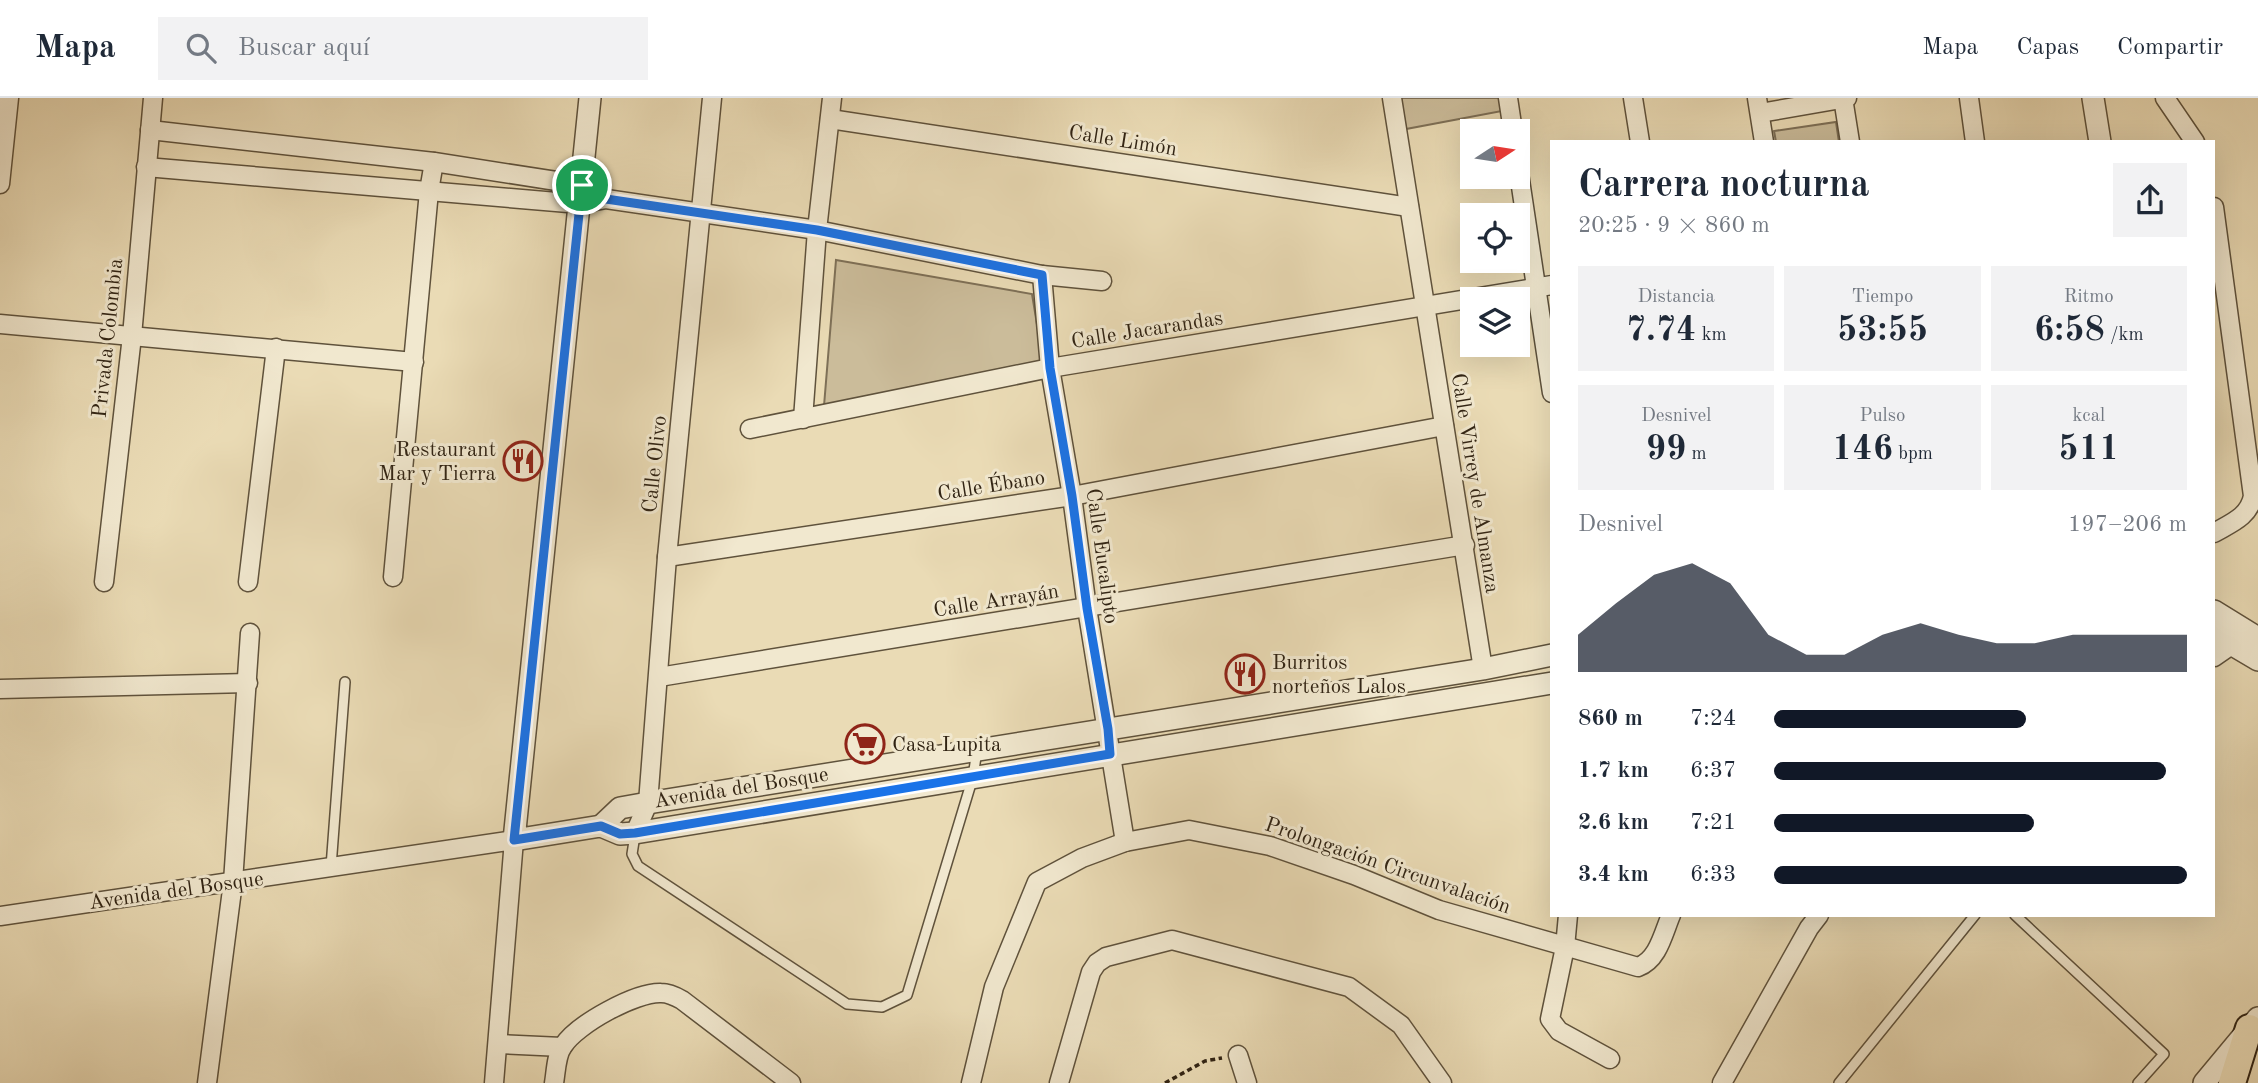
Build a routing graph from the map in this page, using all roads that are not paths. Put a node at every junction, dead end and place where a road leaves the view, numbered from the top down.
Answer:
1 (9, 98) edge
2 (153, 98) edge
3 (590, 98) edge
4 (712, 98) edge
5 (832, 98) edge
6 (1392, 98) edge
7 (1508, 98) edge
8 (1633, 98) edge
9 (1844, 98) edge
10 (1969, 98) edge
11 (2093, 98) edge
12 (2165, 98) edge
13 (1758, 106) edge
14 (830, 119) junction
15 (1511, 119) edge
16 (150, 130) junction
17 (1640, 140) edge
18 (1765, 140) edge
19 (1850, 140) edge
20 (1975, 140) edge
21 (2100, 140) edge
22 (2194, 140) edge
23 (434, 162) junction
24 (146, 166) junction
25 (0, 184) edge
26 (1523, 189) edge
27 (429, 191) junction
28 (581, 194) junction
29 (1409, 207) junction
30 (702, 214) junction
31 (2215, 214) edge
32 (817, 230) junction
33 (1042, 275) junction
34 (1102, 281) dead end
35 (1544, 286) edge
36 (1424, 306) junction
37 (0, 324) edge
38 (132, 336) junction
39 (276, 348) junction
40 (414, 362) junction
41 (1550, 366) edge
42 (1050, 368) junction
43 (803, 419) junction
44 (1444, 426) junction
45 (750, 429) dead end
46 (1072, 496) junction
47 (2215, 532) edge
48 (1465, 545) junction
49 (667, 556) junction
50 (393, 577) dead end
51 (104, 582) dead end
52 (248, 582) dead end
53 (1087, 608) junction
54 (2215, 612) edge
55 (250, 633) dead end
56 (2255, 634) edge
57 (2219, 645) edge
58 (1550, 655) edge
59 (2258, 660) edge
60 (1483, 669) junction
61 (659, 677) junction
62 (345, 682) dead end
63 (248, 683) junction
64 (1550, 683) edge
65 (0, 689) edge
66 (1108, 729) junction
67 (977, 750) junction
68 (1110, 754) junction
69 (973, 777) junction
70 (648, 803) junction
71 (601, 826) junction
72 (635, 833) junction
73 (514, 840) junction
74 (1125, 842) junction
75 (331, 867) junction
76 (233, 882) junction
77 (0, 916) edge
78 (1568, 917) edge
79 (1670, 917) edge
80 (1817, 917) edge
81 (1973, 917) edge
82 (2017, 917) edge
83 (1565, 947) junction
84 (2254, 1023) edge
85 (498, 1044) junction
86 (562, 1047) junction
87 (1238, 1055) road end
88 (2258, 1058) edge
89 (1610, 1059) dead end
90 (207, 1083) edge
91 (494, 1083) edge
92 (554, 1083) edge
93 (791, 1083) edge
94 (971, 1083) edge
95 (1059, 1083) edge
96 (1247, 1083) edge
97 (1442, 1083) edge
98 (1722, 1083) edge
99 (1839, 1083) edge
100 (2138, 1083) edge
101 (2204, 1083) edge
102 (2234, 1083) edge

1 - 25 street
2 - 16 street, Privada Colombia
3 - 28 street
4 - 30 street, Calle Olivo
5 - 14 street
6 - 29 street, Calle Virrey de Almanza
7 - 15 street
8 - 17 street
9 - 13 street
9 - 19 street
10 - 20 street
11 - 21 street
12 - 22 street
13 - 18 street
14 - 29 street, Calle Limón
14 - 32 street
16 - 23 street
16 - 24 street, Privada Colombia
23 - 27 street
23 - 28 street
24 - 27 street
24 - 38 street, Privada Colombia
26 - 35 street
27 - 28 street
27 - 40 street
28 - 30 street
28 - 73 street
29 - 36 street, Calle Virrey de Almanza
30 - 32 street
30 - 49 street, Calle Olivo
31 - 47 street
32 - 33 street
32 - 43 street
33 - 34 street
33 - 42 street, Calle Eucalipto
35 - 36 street, Calle Jacarandas
35 - 41 street
36 - 42 street, Calle Jacarandas
36 - 44 street, Calle Virrey de Almanza
37 - 38 street
38 - 39 street
38 - 51 street, Privada Colombia
39 - 40 street
39 - 52 street
40 - 50 street
42 - 43 street, Calle Jacarandas
42 - 46 street, Calle Eucalipto
43 - 45 street, Calle Jacarandas
44 - 46 street, Calle Ébano
44 - 48 street, Calle Virrey de Almanza
46 - 49 street, Calle Ébano
46 - 53 street, Calle Eucalipto
48 - 53 street, Calle Arrayán
48 - 60 street, Calle Virrey de Almanza
49 - 61 street, Calle Olivo
53 - 61 street, Calle Arrayán
53 - 66 street, Calle Eucalipto
54 - 56 street
55 - 63 street
56 - 57 street
57 - 59 street
58 - 60 street, Avenida del Bosque
60 - 66 street, Avenida del Bosque
61 - 70 street, Calle Olivo
62 - 75 lane
63 - 65 street
63 - 76 street
64 - 68 street, Avenida del Bosque
66 - 67 street, Avenida del Bosque
66 - 68 street, Calle Eucalipto
67 - 69 lane
67 - 70 street, Avenida del Bosque
68 - 69 street, Avenida del Bosque
68 - 74 street, Calle Eucalipto
69 - 72 street, Avenida del Bosque
69 - 72 lane
70 - 71 street, Avenida del Bosque
70 - 72 street, Calle Olivo
71 - 72 street, Avenida del Bosque
71 - 73 street, Avenida del Bosque
73 - 75 street, Avenida del Bosque
73 - 85 street
74 - 83 street, Prolongación Circunvalación
74 - 94 street, Prolongación Circunvalación
75 - 76 street, Avenida del Bosque
76 - 77 street, Avenida del Bosque
76 - 90 street
78 - 83 street
79 - 83 street, Prolongación Circunvalación
80 - 98 street
81 - 99 lane
82 - 100 lane
83 - 89 street
84 - 101 street
84 - 102 main road
85 - 86 street
85 - 91 street
86 - 92 street
86 - 93 street
87 - 96 street
88 - 102 main road
95 - 97 street

